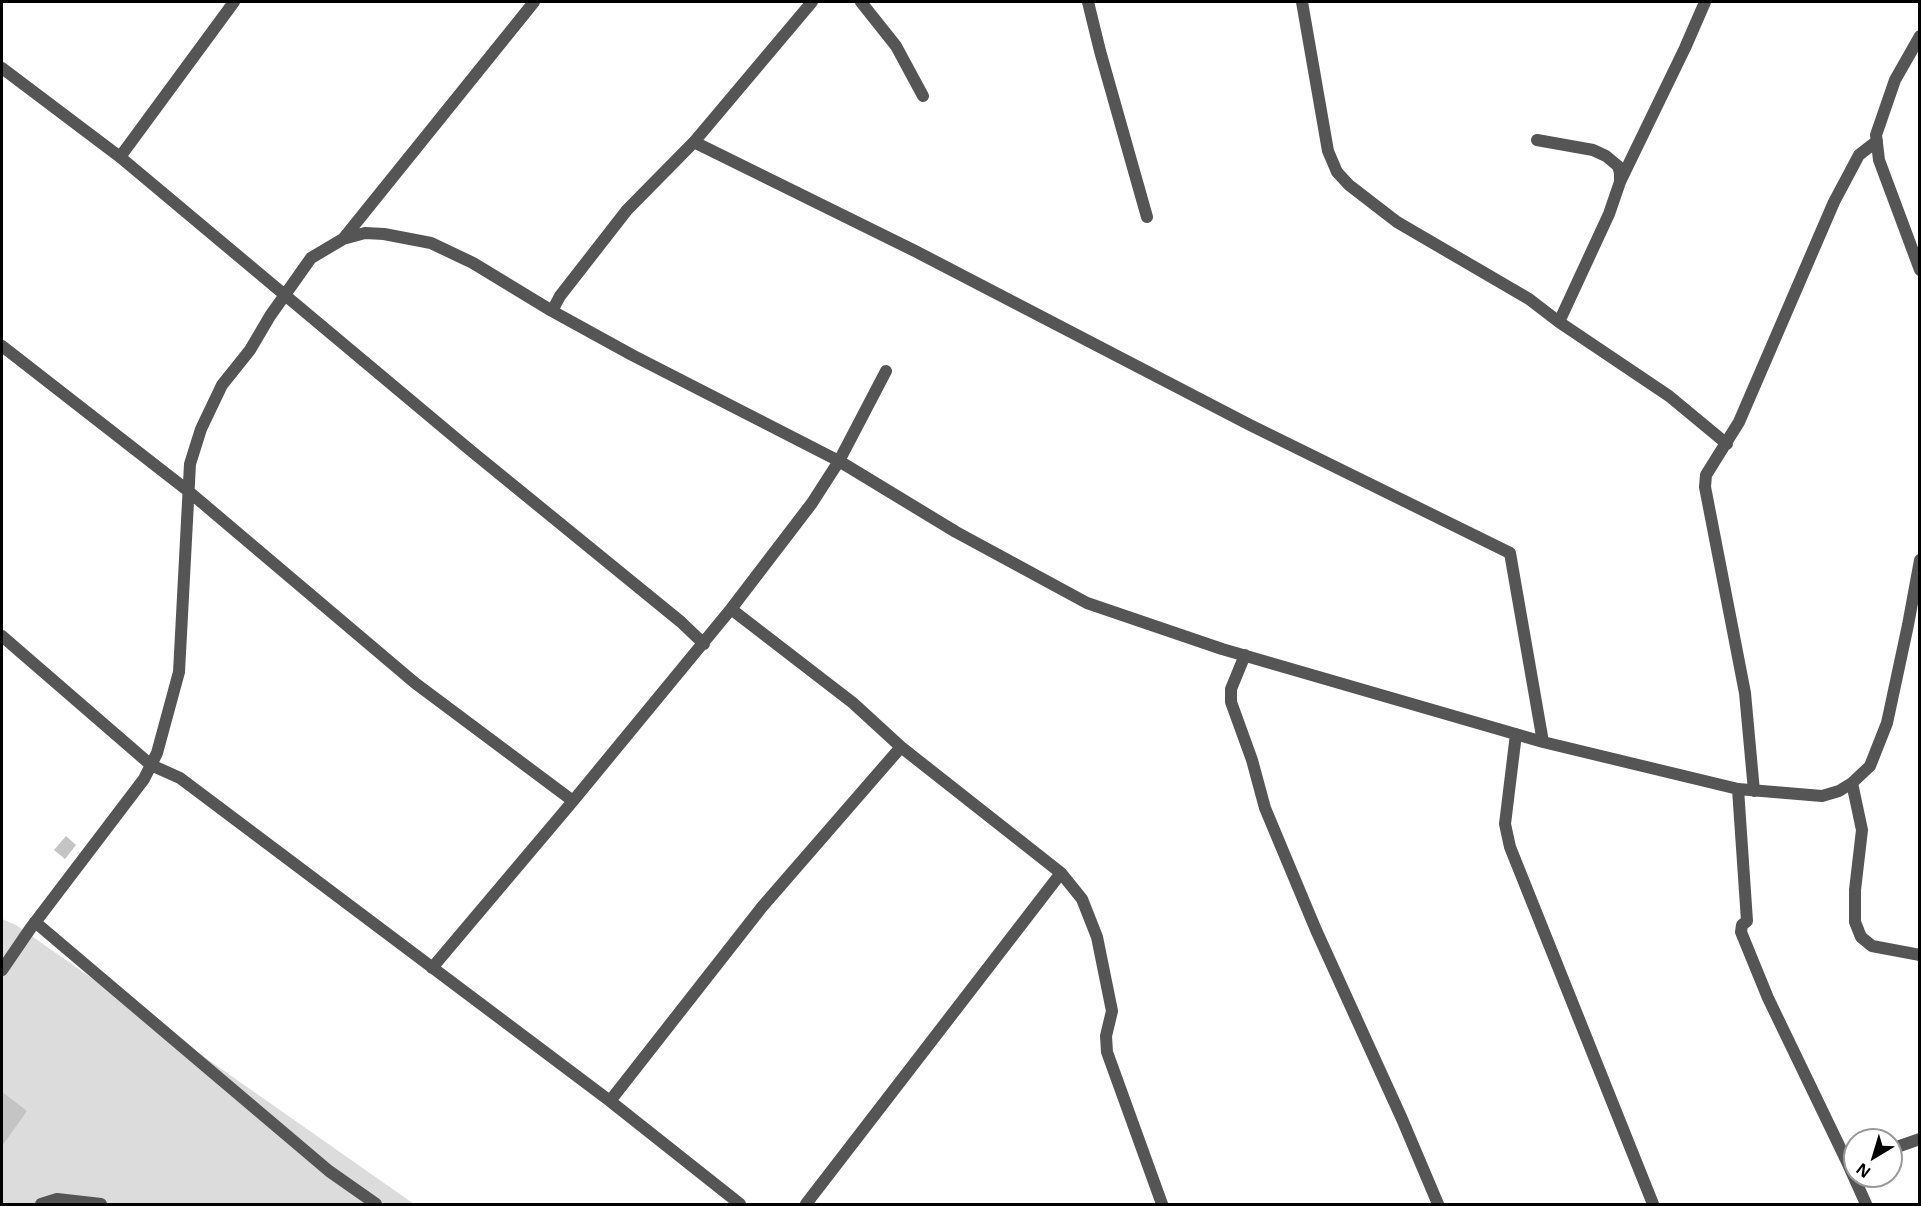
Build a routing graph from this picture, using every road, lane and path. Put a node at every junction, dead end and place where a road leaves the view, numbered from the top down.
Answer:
1 (234, 2) edge
2 (534, 2) edge
3 (812, 2) edge
4 (861, 2) edge
5 (1088, 2) edge
6 (1302, 2) edge
7 (1705, 2) edge
8 (1920, 36) edge
9 (2, 68) edge
10 (923, 96) dead end
11 (1538, 140) dead end
12 (1877, 141) junction
13 (694, 142) junction
14 (120, 157) junction
15 (1620, 182) junction
16 (1147, 217) dead end
17 (343, 239) junction
18 (1920, 270) edge
19 (286, 295) junction
20 (552, 311) junction
21 (1559, 322) junction
22 (2, 346) edge
23 (886, 371) dead end
24 (1727, 444) junction
25 (838, 461) junction
26 (187, 490) junction
27 (1920, 560) edge
28 (731, 609) junction
29 (2, 636) edge
30 (704, 644) junction
31 (1245, 655) junction
32 (1516, 734) junction
33 (1543, 742) junction
34 (901, 747) junction
35 (151, 765) junction
36 (1852, 783) junction
37 (1738, 789) junction
38 (1754, 791) junction
39 (573, 801) junction
40 (1061, 873) junction
41 (35, 922) junction
42 (1920, 955) edge
43 (432, 968) junction
44 (2, 970) edge
45 (610, 1101) junction
46 (1920, 1139) edge
47 (1843, 1145) edge
48 (1903, 1145) edge
49 (1861, 1188) edge
50 (41, 1204) edge
51 (101, 1204) edge
52 (376, 1204) edge
53 (740, 1204) edge
54 (806, 1204) edge
55 (1162, 1204) edge
56 (1438, 1204) edge
57 (1653, 1204) edge
58 (1866, 1204) edge

1 - 14 street
2 - 17 street
3 - 13 street
4 - 10 street
5 - 16 street
6 - 21 street
7 - 15 street
8 - 12 street
9 - 14 street
11 - 15 street
12 - 18 street
12 - 24 street
13 - 20 street
13 - 33 street
14 - 19 street
15 - 21 street
17 - 19 street
17 - 20 street
19 - 26 street
19 - 30 street
20 - 25 street
21 - 24 street
22 - 26 street
23 - 25 street
24 - 38 street
25 - 28 street
25 - 31 street
26 - 35 street
26 - 39 street
27 - 36 street
28 - 30 street
28 - 34 street
29 - 35 street
30 - 39 street
31 - 32 street
31 - 56 street
32 - 33 street
32 - 57 street
33 - 37 street
34 - 40 street
34 - 45 street
35 - 41 street
35 - 43 street
36 - 38 street
36 - 42 street
37 - 38 street
37 - 47 street
39 - 43 street
40 - 54 street
40 - 55 street
41 - 44 street
41 - 52 street
43 - 45 street
45 - 53 street
46 - 48 street
49 - 58 street
50 - 51 street

